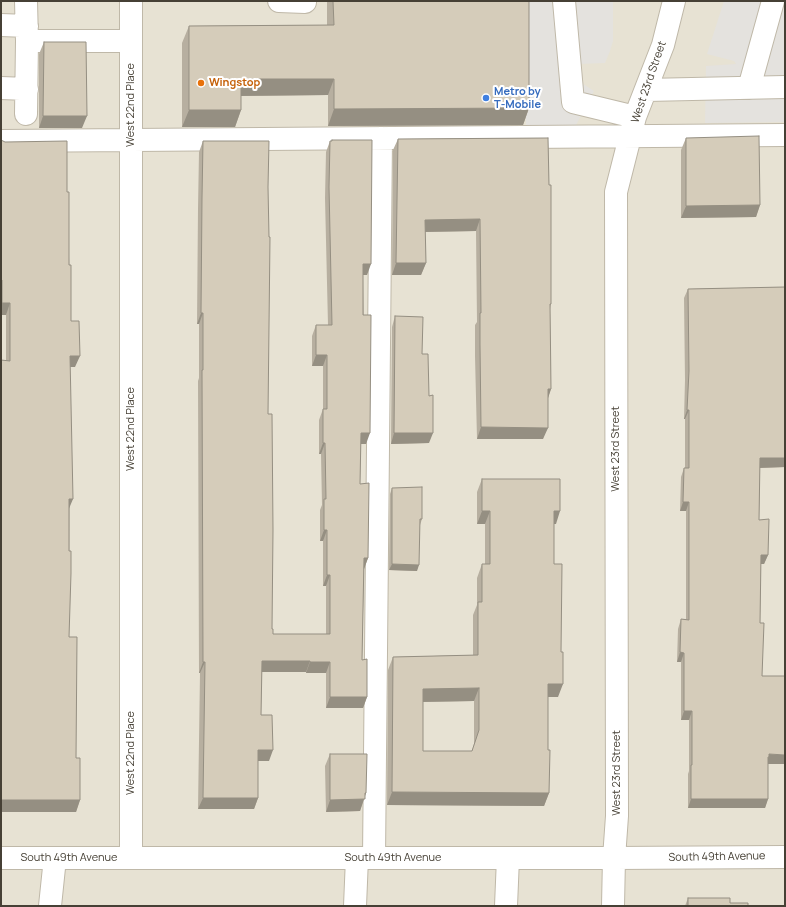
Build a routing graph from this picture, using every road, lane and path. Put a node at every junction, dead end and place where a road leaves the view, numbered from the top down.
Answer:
1 (26, 1) edge
2 (131, 1) edge
3 (279, 1) edge
4 (305, 1) edge
5 (564, 1) edge
6 (674, 1) edge
7 (773, 1) edge
8 (1, 25) edge
9 (27, 33) junction
10 (131, 41) junction
11 (785, 87) edge
12 (1, 88) edge
13 (749, 88) junction
14 (27, 89) junction
15 (646, 90) junction
16 (26, 114) dead end
17 (633, 127) junction
18 (785, 135) edge
19 (381, 138) junction
20 (131, 140) junction
21 (1, 141) edge
22 (785, 857) edge
23 (1, 858) edge
24 (55, 858) junction
25 (131, 858) junction
26 (366, 858) junction
27 (508, 858) junction
28 (614, 858) junction
29 (50, 906) edge
30 (355, 906) edge
31 (506, 906) edge
32 (612, 906) edge

1 - 9 street
2 - 10 street, West 22nd Place
3 - 4 street
5 - 17 street
6 - 15 street, West 23rd Street
7 - 13 street
8 - 9 street
9 - 10 street
9 - 14 street
10 - 20 street, West 22nd Place
11 - 13 street
12 - 14 street
13 - 15 street
14 - 16 street
15 - 17 street, West 23rd Street
17 - 18 street
17 - 19 street
17 - 28 street, West 23rd Street
19 - 20 street
19 - 26 street
20 - 21 street
20 - 25 street, West 22nd Place
22 - 28 street, South 49th Avenue
23 - 24 street, South 49th Avenue
24 - 25 street, South 49th Avenue
24 - 29 street
25 - 26 street, South 49th Avenue
26 - 27 street, South 49th Avenue
26 - 30 street
27 - 28 street, South 49th Avenue
27 - 31 street
28 - 32 street, West 23rd Street

